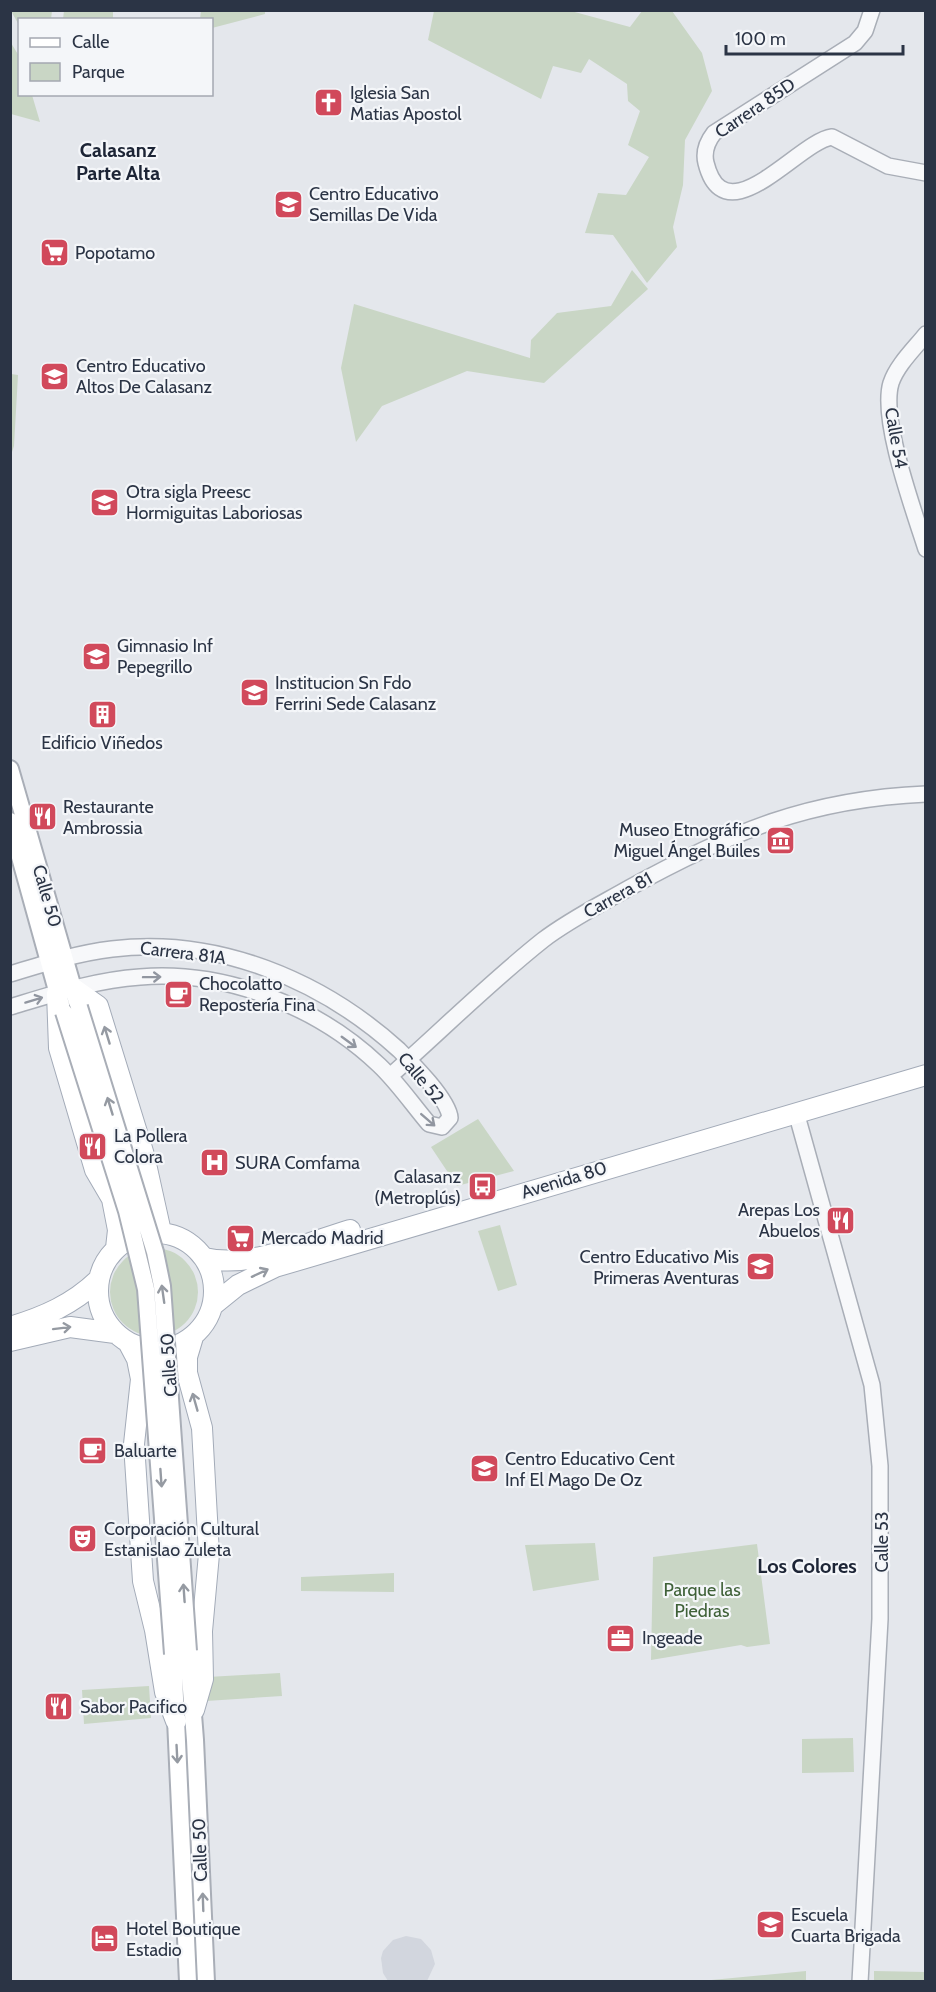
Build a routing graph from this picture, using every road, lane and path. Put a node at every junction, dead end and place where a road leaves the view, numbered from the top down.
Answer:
1 (872, 10) edge
2 (926, 173) edge
3 (926, 334) edge
4 (926, 549) edge
5 (10, 769) edge
6 (926, 794) edge
7 (10, 821) edge
8 (57, 961) junction
9 (10, 974) edge
10 (317, 991) joint
11 (68, 1000) junction
12 (10, 1007) edge
13 (304, 1013) joint
14 (409, 1060) junction
15 (926, 1061) edge
16 (926, 1075) edge
17 (390, 1076) junction
18 (796, 1112) junction
19 (161, 1232) junction
20 (116, 1248) junction
21 (204, 1258) junction
22 (98, 1280) junction
23 (212, 1306) junction
24 (10, 1327) edge
25 (122, 1337) junction
26 (193, 1337) junction
27 (10, 1341) edge
28 (181, 1652) junction
29 (194, 1710) junction
30 (176, 1721) junction
31 (188, 1982) edge
32 (206, 1982) edge
33 (860, 1982) edge

1 - 2 street, Carrera 85D
3 - 4 street, Calle 54
5 - 8 main road, Calle 50
6 - 14 street, Carrera 81
7 - 8 main road, Calle 50
8 - 9 street, Carrera 81A
8 - 10 street, Carrera 81A
8 - 11 main road, Calle 50
10 - 14 street, Calle 52
12 -> 11 street, Carrera 81A
11 -> 13 street, Carrera 81A
19 -> 11 main road
11 - 20 main road
11 - 28 main road, Calle 50, bridge
13 -> 17 street, Calle 52
14 - 17 street, Carrera 81
17 -> 14 street, Calle 52
15 - 21 main road, Avenida 80
16 - 18 main road, Avenida 80
23 -> 18 main road, Avenida 80
18 - 33 street, Calle 53
19 - 20 main road
19 - 21 main road
20 - 22 main road
21 - 23 main road
22 - 24 main road
22 - 25 main road
23 - 26 main road
25 - 26 main road
27 -> 25 main road
25 - 30 main road
29 -> 26 main road
28 - 29 main road, Calle 50
28 - 30 main road, Calle 50
32 -> 29 main road, Calle 50
30 -> 31 main road, Calle 50

